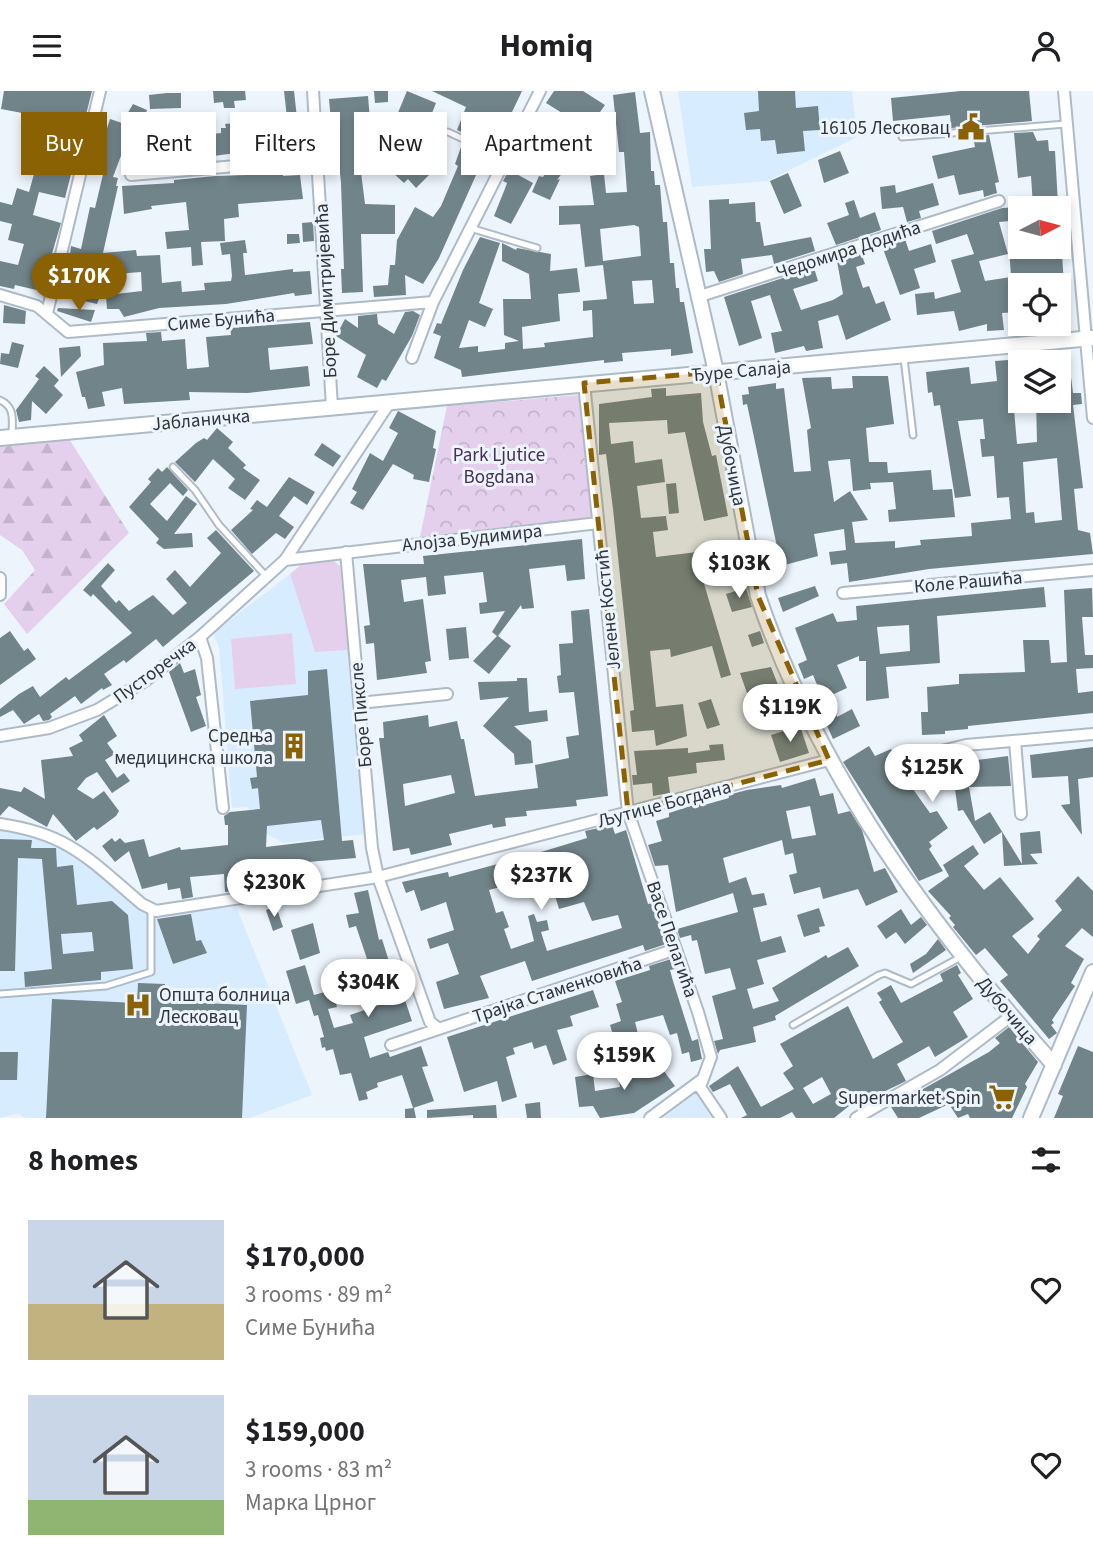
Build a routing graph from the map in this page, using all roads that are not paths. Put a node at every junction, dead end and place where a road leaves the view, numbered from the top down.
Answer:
1 (100, 91) edge
2 (313, 91) edge
3 (540, 91) edge
4 (652, 91) edge
5 (1064, 91) edge
6 (314, 112) edge
7 (529, 112) edge
8 (1066, 124) junction
9 (448, 132) dead end
10 (902, 137) dead end
11 (461, 138) edge
12 (318, 175) edge
13 (496, 175) edge
14 (999, 201) dead end
15 (470, 228) junction
16 (537, 248) dead end
17 (0, 295) edge
18 (697, 297) junction
19 (433, 302) junction
20 (327, 309) junction
21 (47, 313) junction
22 (1089, 339) edge
23 (904, 355) junction
24 (412, 358) dead end
25 (716, 372) junction
26 (584, 383) junction
27 (0, 400) edge
28 (390, 402) junction
29 (332, 407) junction
30 (1093, 418) edge
31 (913, 435) dead end
32 (6, 437) edge
33 (173, 467) dead end
34 (598, 523) junction
35 (346, 552) junction
36 (285, 560) junction
37 (1093, 570) edge
38 (0, 578) edge
39 (268, 578) junction
40 (843, 593) dead end
41 (0, 595) edge
42 (200, 637) junction
43 (447, 694) dead end
44 (359, 703) junction
45 (1093, 734) edge
46 (0, 736) edge
47 (1015, 741) junction
48 (933, 753) dead end
49 (829, 760) junction
50 (223, 808) dead end
51 (628, 812) junction
52 (1021, 814) dead end
53 (0, 824) edge
54 (637, 835) joint
55 (378, 877) junction
56 (151, 910) junction
57 (676, 949) junction
58 (963, 955) junction
59 (1093, 972) edge
60 (0, 994) edge
61 (1011, 1016) junction
62 (793, 1025) dead end
63 (438, 1028) junction
64 (391, 1045) dead end
65 (1054, 1065) junction
66 (700, 1081) junction
67 (650, 1118) edge
68 (721, 1118) edge
69 (856, 1118) edge
70 (1031, 1118) edge

1 - 21 street
2 - 6 street, Боре Димитријевића
3 - 7 street
4 - 18 street, Дубочица
5 - 8 street
8 - 10 lane
8 - 22 street
9 - 11 lane
12 - 20 street, Боре Димитријевића
13 - 15 street
14 - 18 street, Чедомира Додића
15 - 16 lane
15 - 19 street
17 - 21 street, Симе Бунића
18 - 25 street, Дубочица
19 - 20 street
19 - 24 street
20 - 21 street, Симе Бунића
20 - 29 street, Боре Димитријевића
22 - 23 street, Ђуре Салаја
22 - 30 street
23 - 25 street, Ђуре Салаја
23 - 31 lane
25 - 26 street, Ђуре Салаја
25 - 49 street, Дубочица
26 - 28 street, Ђуре Салаја
26 - 34 street, Јелене Костић
27 - 32 lane, Јабланичка
28 - 29 street, Јабланичка
28 - 36 street, Пусторечка
29 - 32 street, Јабланичка
33 - 39 lane
34 - 35 street, Алојза Будимира
34 - 51 street, Јелене Костић
35 - 36 street
35 - 44 street, Боре Пиксле
36 - 39 street, Пусторечка
37 - 40 street, Коле Рашића
38 - 41 street
39 - 42 street, Пусторечка
42 - 46 street, Пусторечка
42 - 50 street
43 - 44 street
44 - 55 street, Боре Пиксле
45 - 47 street
47 - 48 street
47 - 52 street
49 - 51 street, Љутице Богдана
49 - 58 street, Дубочица
51 - 54 street, Јелене Костић
51 - 55 street, Љутице Богдана
53 - 56 street
54 - 57 street, Васе Пелагића
55 - 56 street, Љутице Богдана
55 - 63 street
56 - 60 lane
57 - 63 street, Трајка Стаменковића
57 - 66 street, Васе Пелагића
58 - 61 street, Дубочица
58 - 62 lane
59 - 65 street
61 - 65 street, Дубочица
61 - 69 street
63 - 64 street, Трајка Стаменковића
65 - 70 street
66 - 67 street
66 - 68 street

